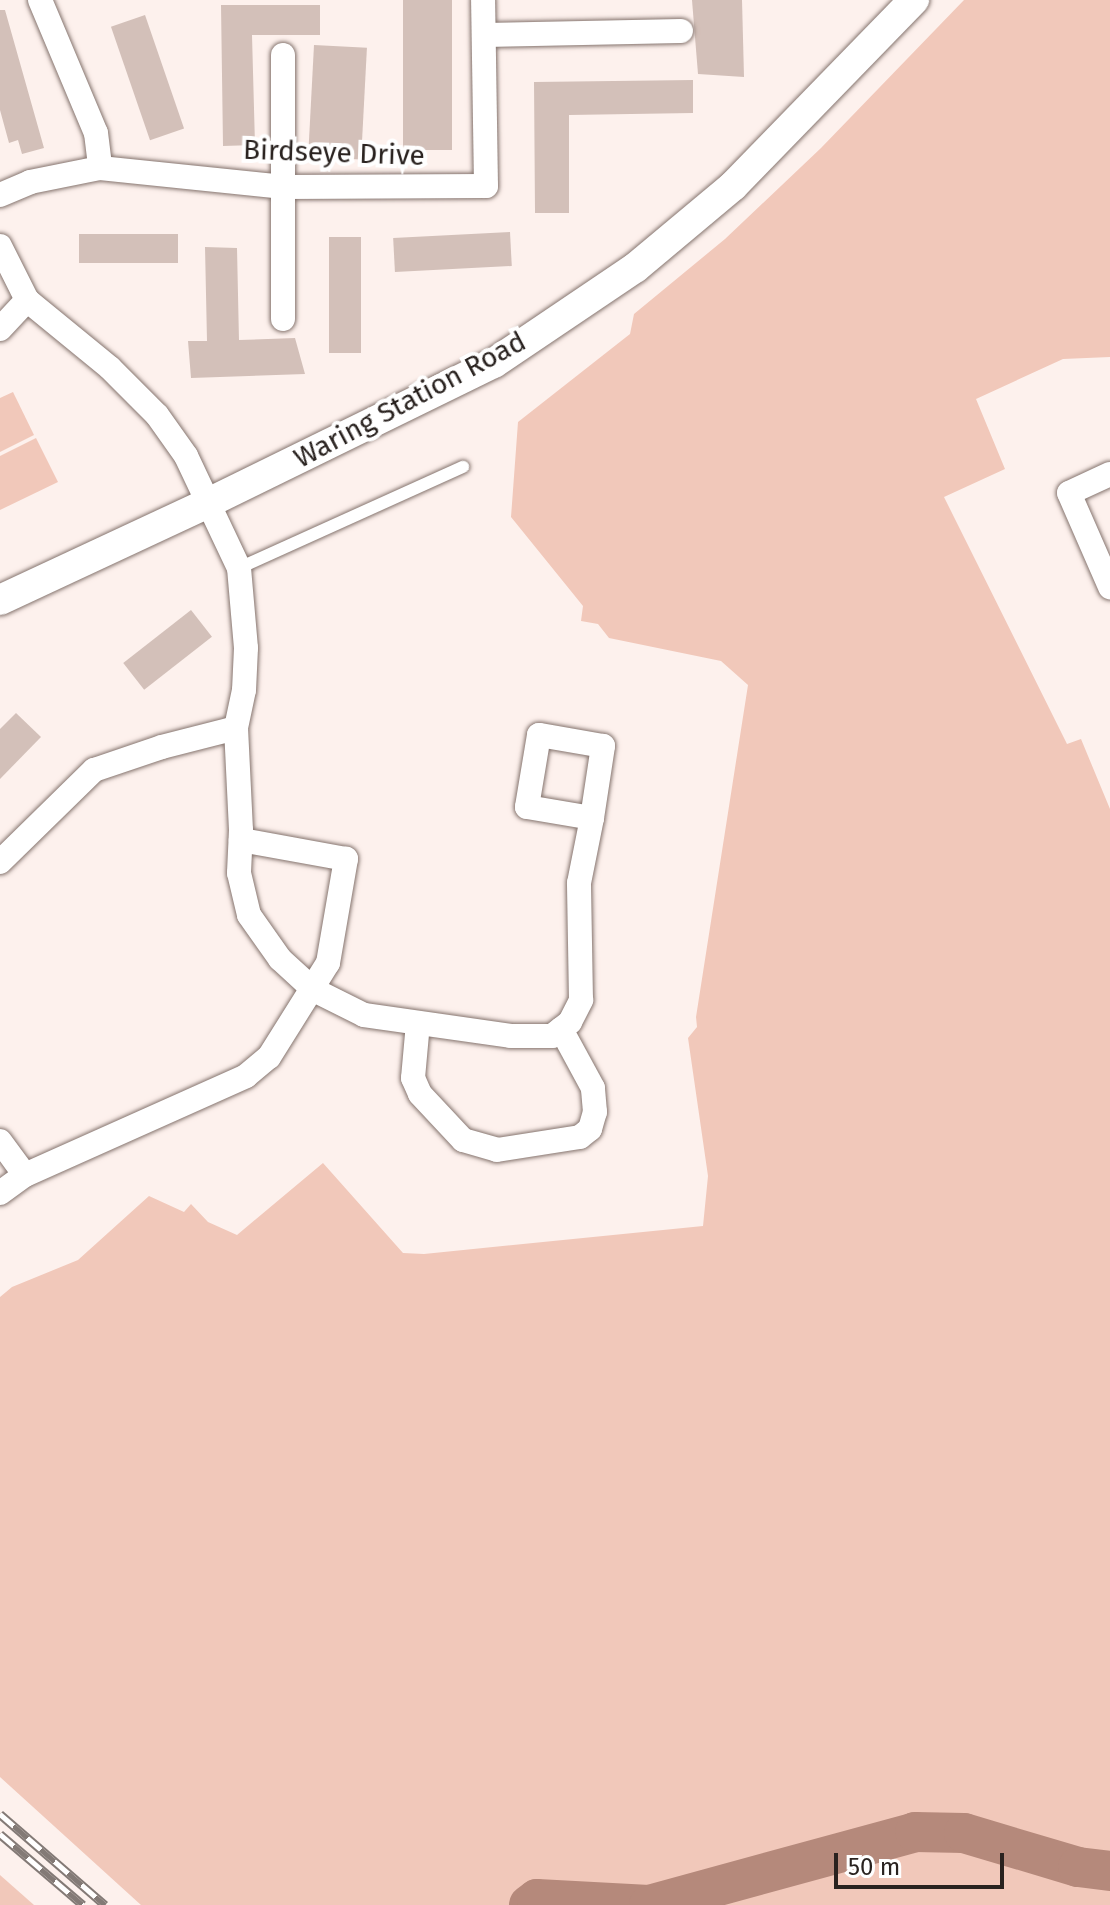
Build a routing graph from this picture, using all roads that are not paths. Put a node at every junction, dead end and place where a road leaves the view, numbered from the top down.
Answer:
1 (40, 0) edge
2 (483, 0) edge
3 (910, 1) edge
4 (681, 31) dead end
5 (485, 35) junction
6 (283, 55) dead end
7 (100, 168) junction
8 (284, 187) junction
9 (0, 195) edge
10 (0, 246) edge
11 (27, 300) junction
12 (283, 319) dead end
13 (0, 329) edge
14 (463, 467) dead end
15 (1110, 474) edge
16 (210, 502) junction
17 (239, 568) junction
18 (1110, 587) edge
19 (0, 600) edge
20 (236, 728) junction
21 (592, 818) dead end
22 (241, 840) junction
23 (0, 862) edge
24 (314, 990) junction
25 (418, 1023) junction
26 (561, 1029) junction
27 (0, 1141) edge
28 (25, 1175) junction
29 (0, 1193) edge

1 - 7 street
2 - 5 street, Birdseye Drive
3 - 16 street, Waring Station Road
4 - 5 street
5 - 8 street, Birdseye Drive
6 - 8 street
7 - 8 street, Birdseye Drive
7 - 9 street, Birdseye Drive
8 - 12 street
10 - 11 street
11 - 13 street
11 - 16 street
14 - 17 lane
15 - 18 street
16 - 17 street
16 - 19 street, Waring Station Road
17 - 20 street
20 - 22 street
20 - 23 street
21 - 26 street
22 - 24 street
22 - 24 street
24 - 25 street
24 - 28 street
25 - 26 street
25 - 26 street
27 - 28 street
28 - 29 street

